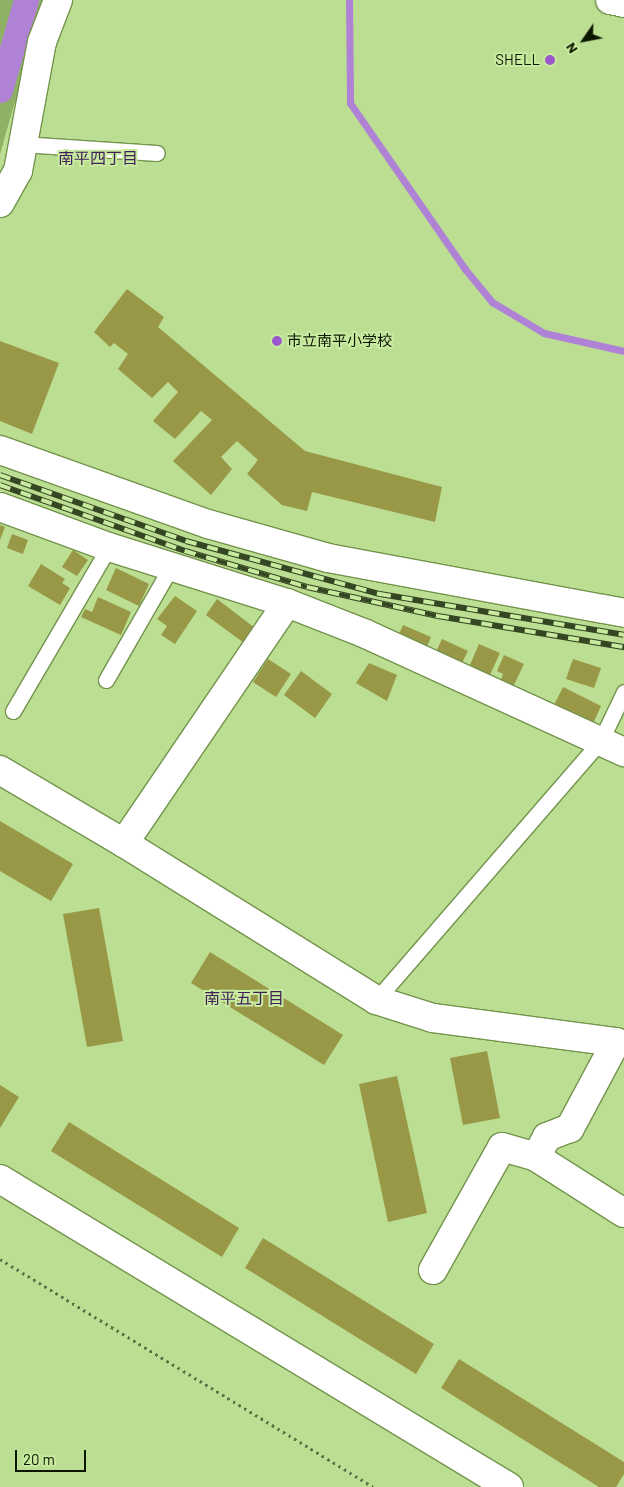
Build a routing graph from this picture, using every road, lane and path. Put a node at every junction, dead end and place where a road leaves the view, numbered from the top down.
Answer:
1 (58, 0) edge
2 (610, 0) edge
3 (624, 3) edge
4 (22, 144) junction
5 (157, 153) dead end
6 (0, 204) edge
7 (0, 450) edge
8 (0, 508) edge
9 (110, 547) junction
10 (171, 567) junction
11 (287, 603) junction
12 (624, 613) edge
13 (106, 680) dead end
14 (624, 692) edge
15 (13, 711) dead end
16 (612, 746) edge
17 (0, 770) edge
18 (124, 843) junction
19 (376, 1000) junction
20 (620, 1041) edge
21 (536, 1157) junction
22 (0, 1179) edge
23 (624, 1213) edge
24 (0, 1259) edge
25 (433, 1270) dead end
26 (373, 1487) edge
27 (510, 1487) edge

1 - 4 street
2 - 3 street
4 - 5 lane
4 - 6 street
7 - 12 street
8 - 9 street
9 - 10 street
9 - 15 lane
10 - 11 street
10 - 13 lane
11 - 16 street
11 - 18 street
14 - 16 lane
16 - 19 lane
17 - 18 street
18 - 19 street
19 - 20 street
20 - 21 street
21 - 23 street
21 - 25 street
22 - 27 street
24 - 26 path

